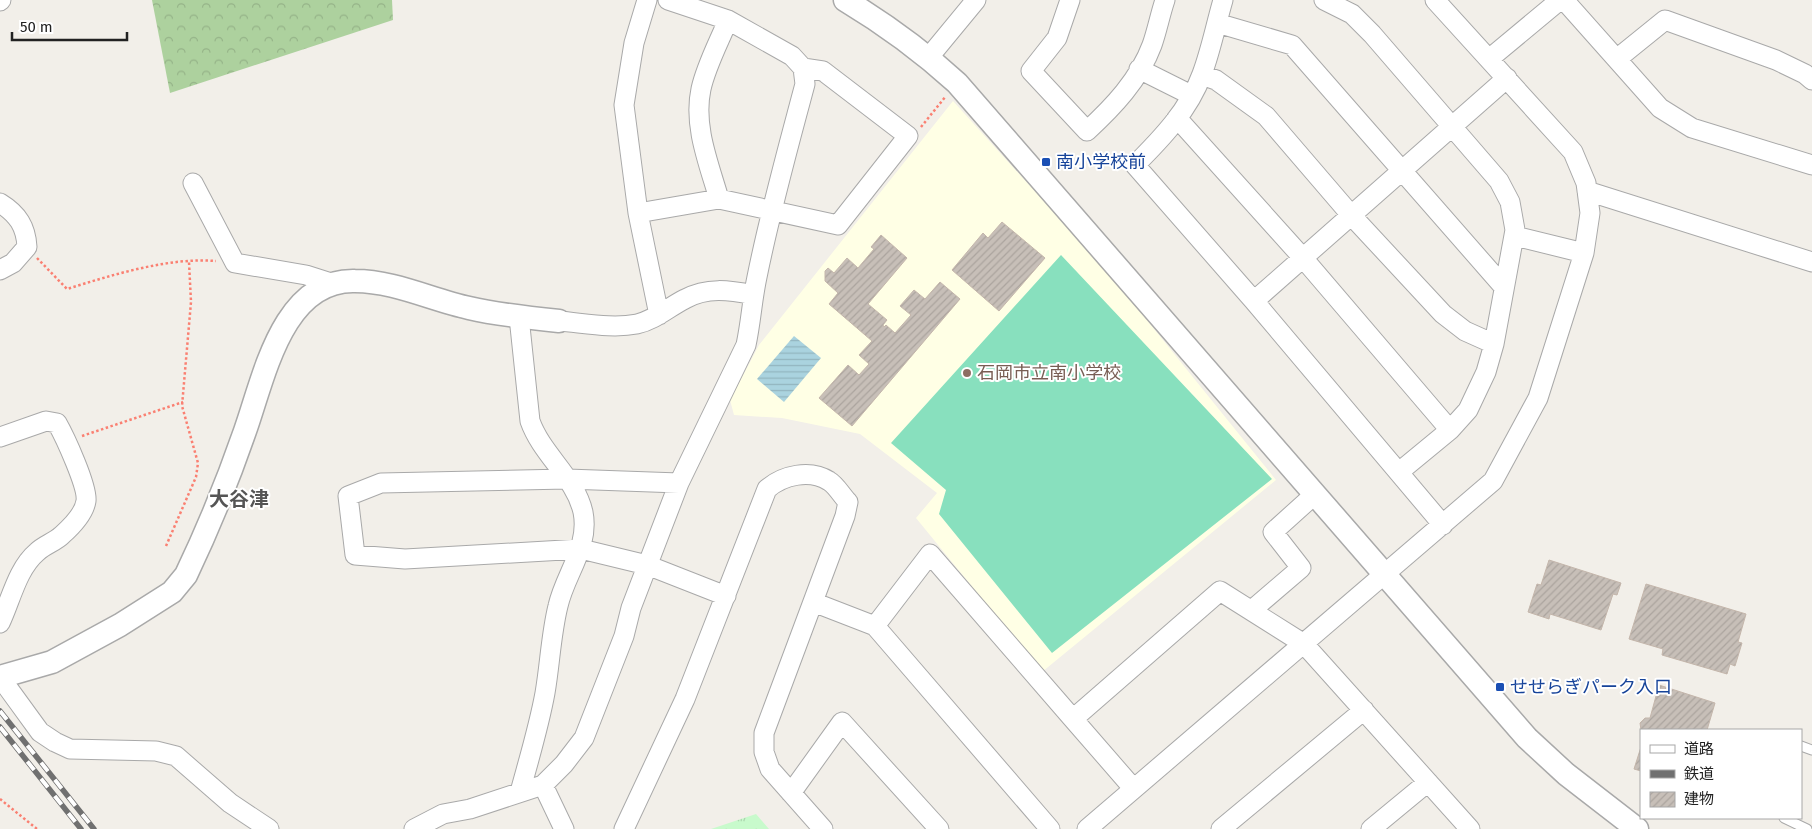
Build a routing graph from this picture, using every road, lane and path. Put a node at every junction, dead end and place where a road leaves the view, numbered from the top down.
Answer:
1 (647, 0) edge
2 (668, 0) edge
3 (845, 0) edge
4 (1070, 0) edge
5 (1165, 0) edge
6 (1224, 0) edge
7 (1324, 0) edge
8 (1435, 0) edge
9 (1560, 0) edge
10 (1564, 0) edge
11 (971, 2) edge
12 (728, 20) junction
13 (1217, 23) junction
14 (928, 57) junction
15 (1618, 58) junction
16 (1489, 59) junction
17 (803, 68) junction
18 (1139, 69) junction
19 (1810, 73) edge
20 (1202, 74) junction
21 (1507, 78) junction
22 (956, 83) junction
23 (1191, 95) junction
24 (1177, 118) junction
25 (1451, 126) junction
26 (908, 136) junction
27 (1812, 165) edge
28 (1402, 170) junction
29 (193, 183) dead end
30 (1587, 191) junction
31 (719, 199) junction
32 (0, 203) edge
33 (771, 212) junction
34 (638, 213) junction
35 (1351, 215) junction
36 (1515, 236) junction
37 (27, 247) junction
38 (1584, 253) junction
39 (1303, 258) junction
40 (189, 262) junction
41 (1812, 262) edge
42 (234, 263) junction
43 (0, 270) edge
44 (331, 283) junction
45 (1503, 286) junction
46 (753, 295) junction
47 (1254, 301) junction
48 (660, 315) junction
49 (519, 317) junction
50 (559, 321) joint
51 (1494, 344) junction
52 (183, 402) junction
53 (1450, 430) junction
54 (0, 437) edge
55 (66, 442) junction
56 (1399, 472) junction
57 (567, 479) junction
58 (679, 483) junction
59 (1314, 496) junction
60 (1444, 525) junction
61 (166, 546) dead end
62 (581, 549) junction
63 (647, 565) junction
64 (1384, 575) junction
65 (726, 596) junction
66 (813, 602) junction
67 (1252, 610) junction
68 (0, 623) edge
69 (875, 626) junction
70 (1304, 644) junction
71 (0, 677) edge
72 (1364, 710) junction
73 (1073, 719) junction
74 (1428, 782) junction
75 (542, 785) junction
76 (1133, 788) junction
77 (520, 792) junction
78 (791, 793) junction
79 (0, 799) edge
80 (1786, 819) edge
81 (1232, 826) edge
82 (37, 829) edge
83 (269, 829) edge
84 (414, 829) edge
85 (564, 829) edge
86 (624, 829) edge
87 (823, 829) edge
88 (939, 829) edge
89 (1050, 829) edge
90 (1087, 829) edge
91 (1371, 829) edge
92 (1470, 829) edge
93 (1637, 829) edge
94 (1807, 829) edge

1 - 34 street
2 - 12 street
3 - 14 street
4 - 18 street
5 - 18 street
6 - 13 street
7 - 25 street
8 - 16 street
9 - 16 street
10 - 15 street
11 - 14 street
12 - 17 street
12 - 31 street
13 - 20 street
13 - 28 street
14 - 22 street
15 - 19 street
15 - 27 street
16 - 21 street
17 - 26 street
17 - 33 street
18 - 23 street
20 - 23 street
20 - 35 street
21 - 25 street
21 - 30 street
22 - 26 path
22 - 59 street
23 - 24 street
24 - 39 street
24 - 47 street
25 - 28 street
25 - 36 street
26 - 33 street
28 - 35 street
28 - 45 street
29 - 42 street
30 - 38 street
30 - 41 street
31 - 33 street
31 - 34 street
32 - 37 street
33 - 46 street
34 - 48 street
35 - 39 street
35 - 51 street
36 - 38 street
36 - 45 street
37 - 40 path
37 - 43 street
38 - 60 street
39 - 47 street
39 - 53 street
40 - 42 path
40 - 52 path
42 - 44 street
44 - 49 street
44 - 71 street
45 - 51 street
46 - 48 street
46 - 58 street
47 - 56 street
48 - 50 street
49 - 50 street
49 - 57 street
51 - 53 street
52 - 55 path
52 - 61 path
53 - 56 street
54 - 55 street
55 - 68 street
56 - 60 street
57 - 58 street
57 - 62 street
57 - 62 street
58 - 63 street
59 - 64 street
59 - 67 street
60 - 64 street
62 - 63 street
62 - 77 street
63 - 65 street
63 - 75 street
64 - 70 street
64 - 93 street
65 - 66 street
65 - 86 street
66 - 69 street
66 - 78 street
67 - 70 street
67 - 73 street
69 - 73 street
69 - 89 street
70 - 72 street
70 - 76 street
71 - 83 street
72 - 74 street
72 - 81 street
73 - 76 street
74 - 91 street
74 - 92 street
75 - 77 street
75 - 85 street
76 - 90 street
77 - 84 street
78 - 87 street
78 - 88 street
79 - 82 path
80 - 94 lane

